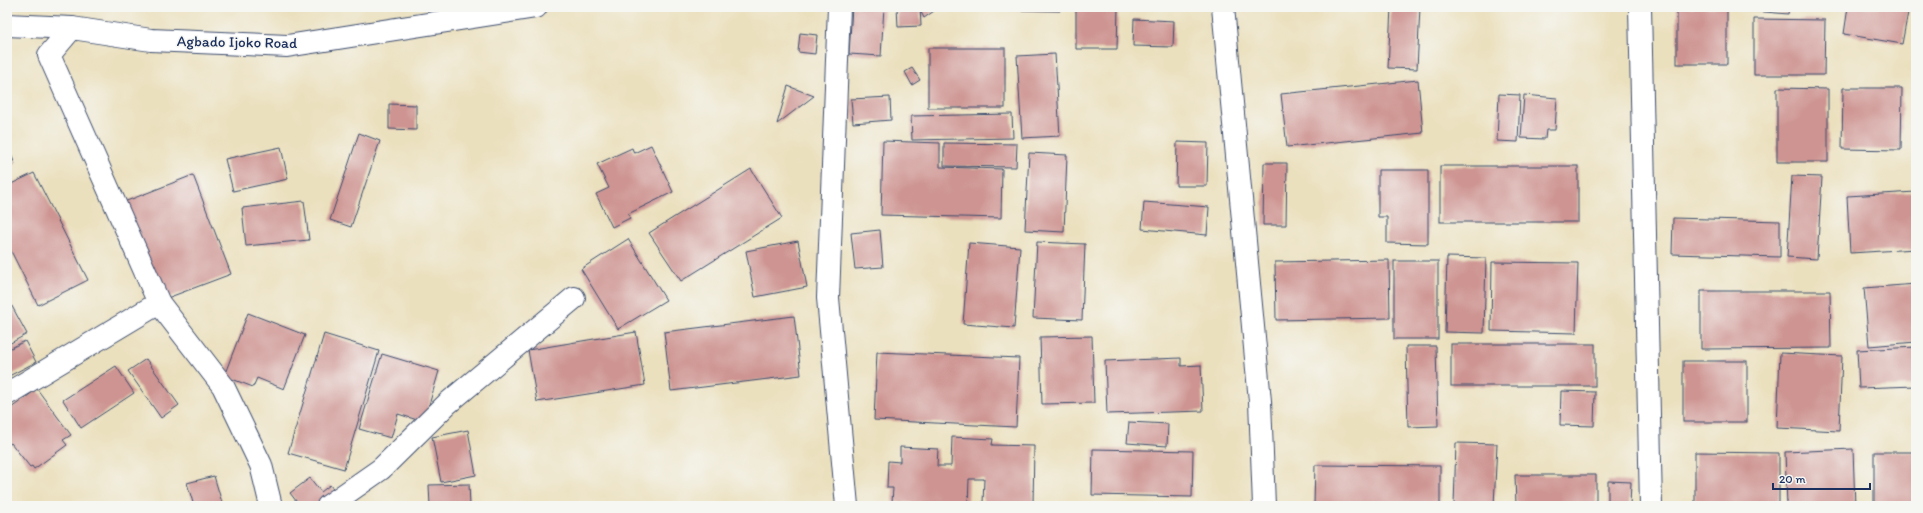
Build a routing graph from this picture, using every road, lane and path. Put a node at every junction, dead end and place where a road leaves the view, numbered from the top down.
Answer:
1 (536, 7) edge
2 (839, 7) edge
3 (1223, 7) edge
4 (1640, 7) edge
5 (432, 15) edge
6 (7, 25) edge
7 (72, 28) junction
8 (574, 298) dead end
9 (159, 303) junction
10 (7, 394) edge
11 (271, 506) edge
12 (328, 506) edge
13 (847, 506) edge
14 (1264, 506) edge
15 (1651, 506) edge

1 - 5 street, Agbado Ijoko Road
2 - 13 street
3 - 14 street
4 - 15 street
5 - 7 street, Agbado Ijoko Road
6 - 7 street, Agbado Ijoko Road
7 - 9 street
8 - 12 street
9 - 10 street
9 - 11 street

